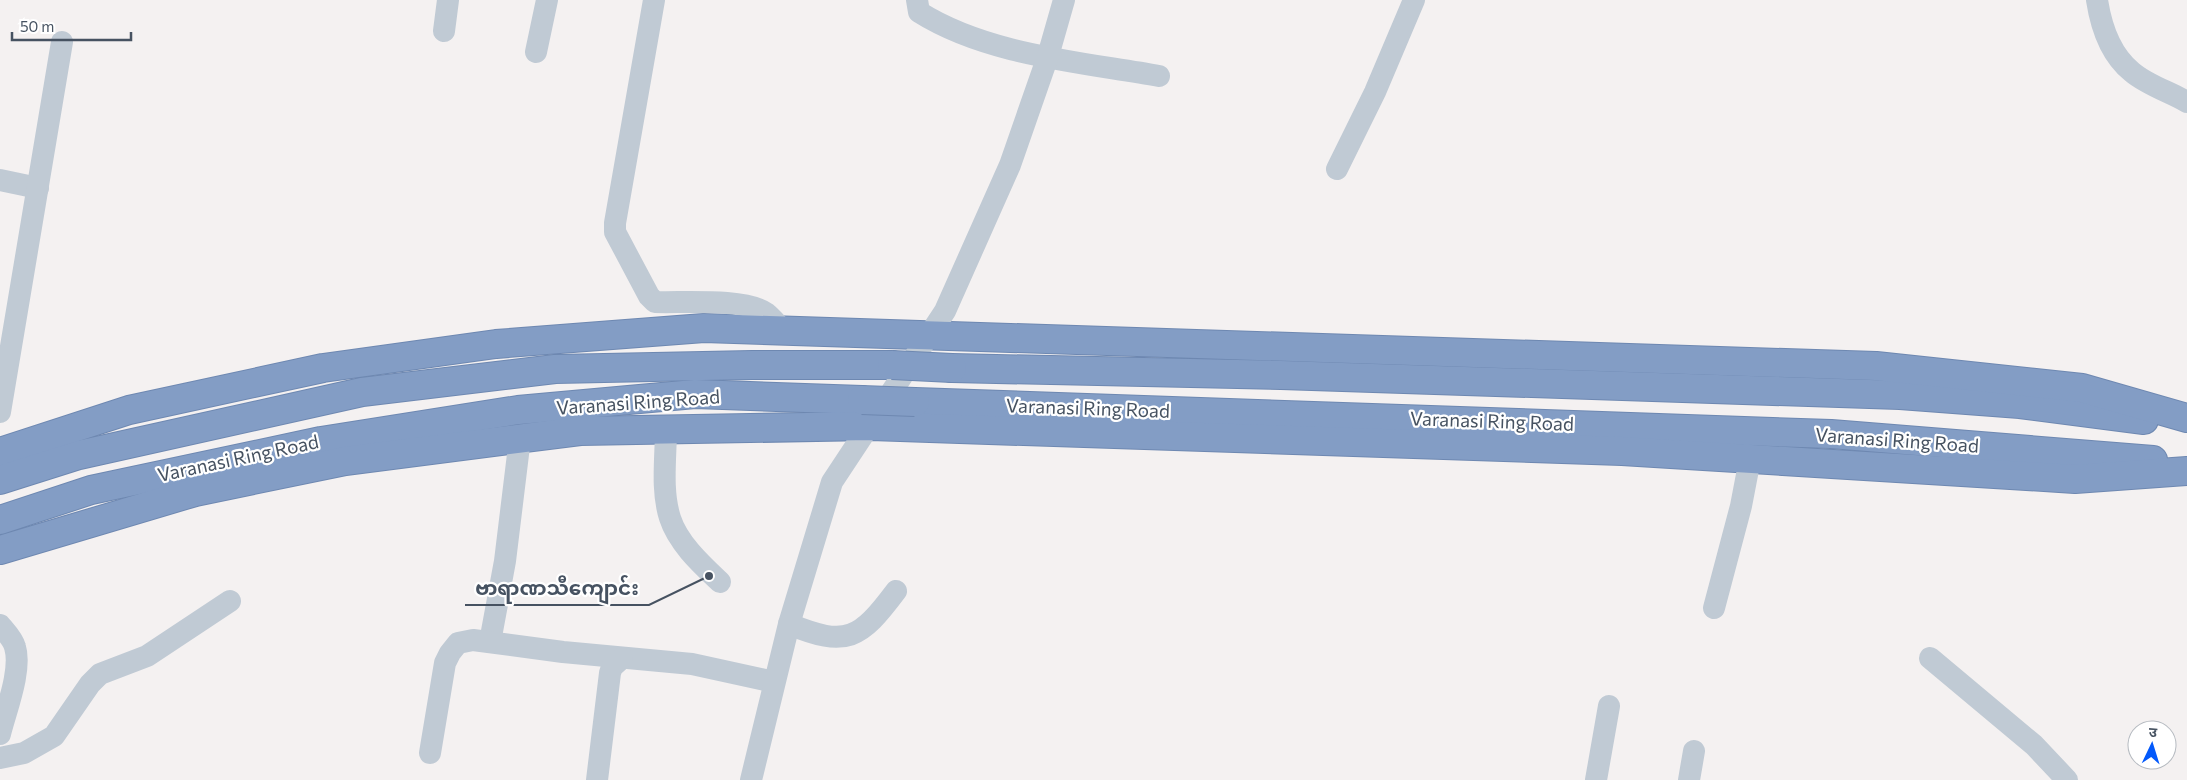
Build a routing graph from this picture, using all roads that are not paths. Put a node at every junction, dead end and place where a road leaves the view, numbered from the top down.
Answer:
1 (448, 0) edge
2 (547, 0) edge
3 (654, 0) edge
4 (917, 0) edge
5 (1064, 0) edge
6 (1414, 0) edge
7 (2097, 0) edge
8 (444, 31) dead end
9 (62, 42) dead end
10 (536, 52) dead end
11 (1048, 56) junction
12 (1159, 76) dead end
13 (2187, 102) edge
14 (1337, 169) dead end
15 (0, 180) edge
16 (38, 188) junction
17 (783, 330) junction
18 (931, 334) junction
19 (0, 412) edge
20 (2187, 418) edge
21 (871, 426) junction
22 (2187, 426) edge
23 (666, 428) junction
24 (520, 438) junction
25 (0, 452) edge
26 (1750, 459) junction
27 (2187, 464) edge
28 (2187, 471) edge
29 (0, 480) edge
30 (0, 520) edge
31 (0, 550) edge
32 (720, 582) dead end
33 (896, 591) dead end
34 (230, 601) dead end
35 (1714, 608) dead end
36 (790, 624) junction
37 (0, 625) edge
38 (490, 642) junction
39 (622, 658) junction
40 (1930, 658) dead end
41 (774, 682) junction
42 (1608, 706) dead end
43 (0, 734) edge
44 (1694, 752) dead end
45 (430, 753) dead end
46 (0, 758) edge
47 (597, 780) edge
48 (751, 780) edge
49 (1596, 780) edge
50 (1689, 780) edge
51 (2067, 780) edge

1 - 8 street
2 - 10 street
3 - 17 street
4 - 11 street
5 - 11 street
6 - 14 street
7 - 13 street
9 - 16 street
11 - 12 street
11 - 18 street
15 - 16 street
16 - 19 street
17 - 18 highway
17 - 25 highway
18 - 20 highway
18 - 21 street
21 - 23 highway
21 - 26 highway
21 - 36 street
22 - 29 highway, Varanasi Ring Road, bridge
23 - 24 highway
23 - 32 street
24 - 31 highway
24 - 38 street
26 - 28 highway
26 - 35 street
27 - 30 highway, Varanasi Ring Road, bridge
33 - 36 street
34 - 46 street
36 - 41 street
37 - 43 street
38 - 39 street
38 - 45 street
39 - 41 street
39 - 47 street
40 - 51 street
41 - 48 street
42 - 49 street
44 - 50 street

